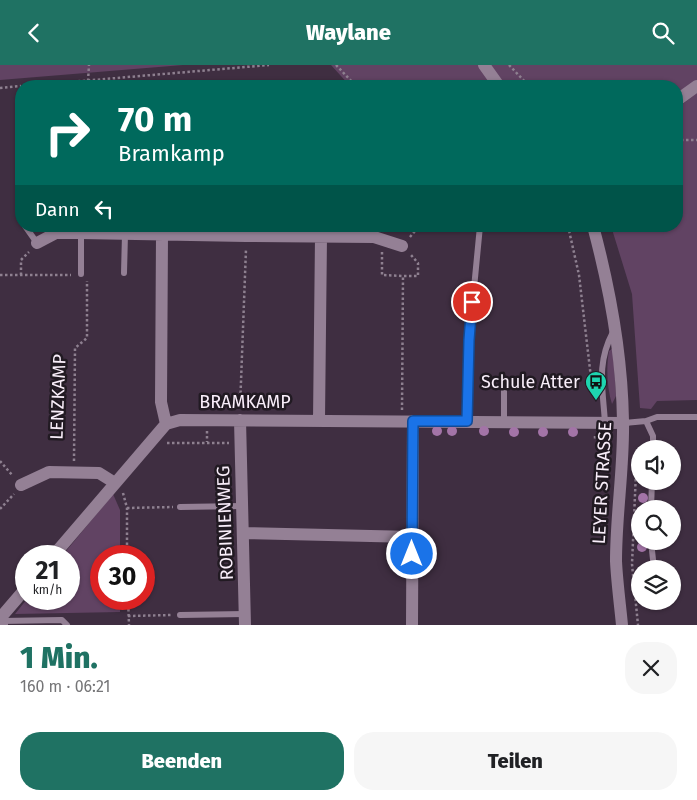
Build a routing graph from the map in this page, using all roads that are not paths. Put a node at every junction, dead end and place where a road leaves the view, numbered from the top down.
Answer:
1 (484, 65) edge
2 (495, 80) edge
3 (697, 86) edge
4 (683, 96) edge
5 (29, 232) edge
6 (86, 232) edge
7 (110, 232) edge
8 (167, 232) edge
9 (321, 232) edge
10 (330, 232) edge
11 (479, 232) edge
12 (594, 232) edge
13 (81, 233) junction
14 (125, 234) junction
15 (37, 243) joint
16 (402, 246) road end
17 (124, 273) dead end
18 (81, 275) road end
19 (615, 329) junction
20 (504, 383) dead end
21 (697, 417) edge
22 (240, 420) junction
23 (320, 420) junction
24 (408, 421) junction
25 (467, 421) junction
26 (504, 421) junction
27 (646, 421) junction
28 (600, 423) junction
29 (624, 423) junction
30 (166, 424) junction
31 (653, 440) edge
32 (115, 483) junction
33 (21, 485) road end
34 (242, 506) junction
35 (180, 507) road end
36 (243, 533) junction
37 (413, 537) junction
38 (62, 545) edge
39 (15, 602) edge
40 (180, 615) road end
41 (2, 619) edge
42 (245, 619) edge
43 (67, 625) edge
44 (412, 625) edge
45 (622, 625) edge

1 - 2 street
3 - 4 street
5 - 15 lane
6 - 13 street
7 - 14 street
8 - 14 street
8 - 30 street
9 - 23 street
10 - 16 street
11 - 25 lane
12 - 19 street, LEYER STRASSE
13 - 15 street
13 - 18 lane
14 - 17 lane
19 - 28 lane
19 - 29 street, LEYER STRASSE
20 - 26 lane
21 - 27 lane, BRAMKAMP
22 - 23 street, BRAMKAMP
22 - 30 street, BRAMKAMP
22 - 34 street, ROBINIENWEG
23 - 24 street, BRAMKAMP
24 - 25 street, BRAMKAMP
24 - 37 street
25 - 26 street, BRAMKAMP
26 - 28 street, BRAMKAMP
27 - 29 lane, BRAMKAMP
27 - 31 lane
28 - 29 street, BRAMKAMP
29 - 45 street, LEYER STRASSE
30 - 32 street
32 - 33 street
32 - 38 street
34 - 35 lane
34 - 36 street, ROBINIENWEG
36 - 37 street
36 - 42 street, ROBINIENWEG
37 - 44 street
39 - 41 street
40 - 42 lane
41 - 43 lane

